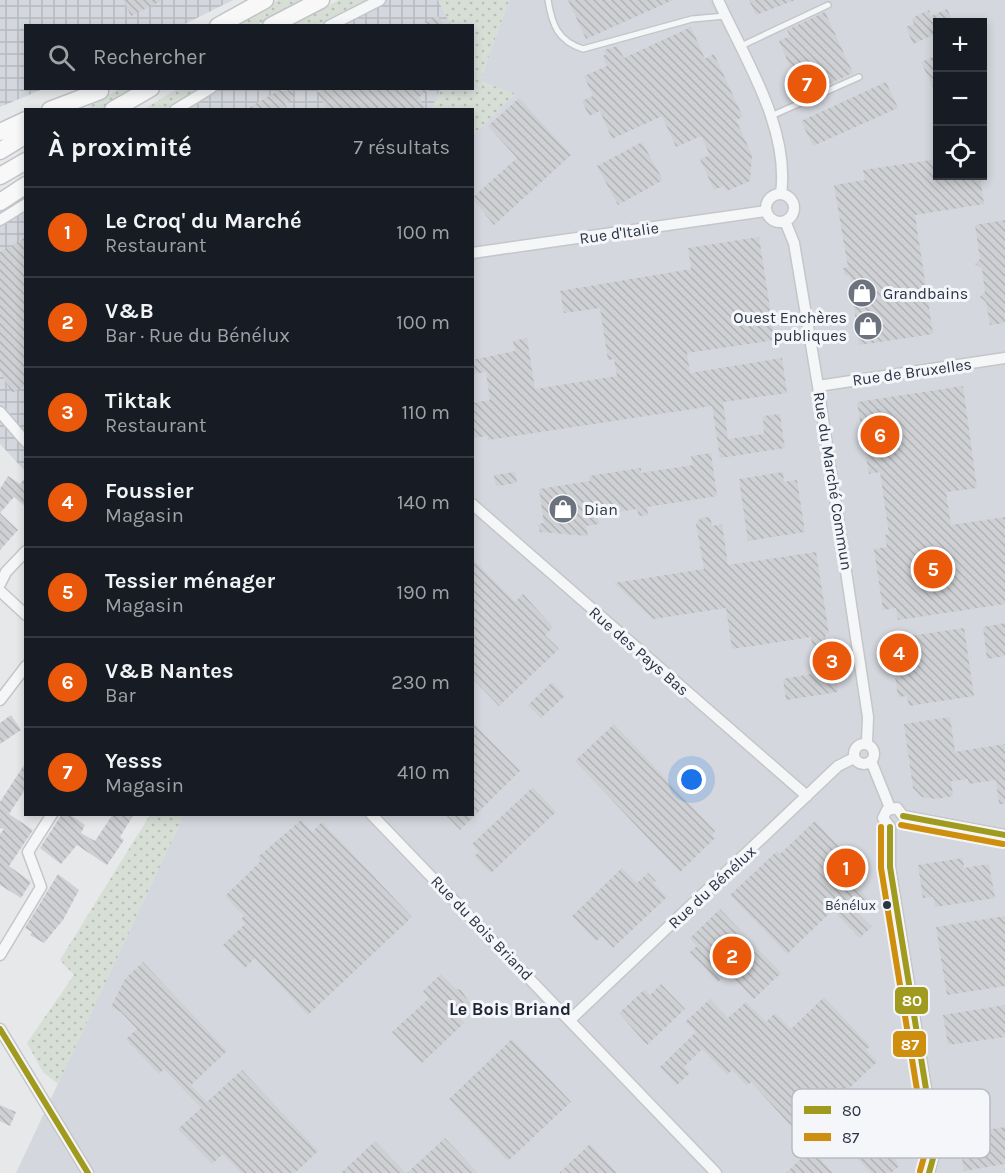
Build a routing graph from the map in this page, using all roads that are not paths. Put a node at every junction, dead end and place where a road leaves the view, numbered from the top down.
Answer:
1 (265, 0) edge
2 (321, 0) edge
3 (380, 0) edge
4 (548, 0) edge
5 (718, 0) edge
6 (828, 5) dead end
7 (725, 16) junction
8 (222, 24) edge
9 (275, 24) edge
10 (333, 24) edge
11 (739, 47) junction
12 (859, 77) dead end
13 (103, 90) edge
14 (148, 90) edge
15 (208, 90) edge
16 (55, 108) edge
17 (72, 108) edge
18 (116, 108) edge
19 (178, 108) edge
20 (771, 116) junction
21 (24, 121) edge
22 (0, 132) edge
23 (24, 136) edge
24 (0, 151) edge
25 (24, 162) edge
26 (0, 176) edge
27 (24, 186) edge
28 (781, 194) junction
29 (0, 202) edge
30 (24, 205) edge
31 (766, 211) junction
32 (0, 220) edge
33 (784, 221) junction
34 (474, 253) edge
35 (1005, 358) edge
36 (818, 386) junction
37 (0, 412) edge
38 (24, 440) edge
39 (474, 506) edge
40 (24, 553) edge
41 (0, 584) edge
42 (0, 591) edge
43 (24, 613) edge
44 (24, 669) edge
45 (0, 700) edge
46 (867, 743) junction
47 (854, 758) junction
48 (871, 761) junction
49 (807, 796) junction
50 (890, 808) junction
51 (51, 816) edge
52 (373, 816) edge
53 (903, 816) junction
54 (890, 827) junction
55 (1005, 835) edge
56 (0, 955) edge
57 (572, 1019) junction
58 (0, 1029) edge
59 (10, 1045) junction
60 (0, 1051) edge
61 (926, 1089) edge
62 (933, 1158) edge
63 (88, 1173) edge
64 (717, 1173) edge
65 (928, 1173) edge

1 - 8 main road
2 - 9 main road
3 - 10 street
4 - 7 lane
5 - 7 street
6 - 11 lane
7 - 11 street
11 - 20 street
12 - 20 lane
13 - 16 main road
13 - 17 main road
14 - 18 main road
15 - 19 street
20 - 28 street
21 - 22 main road
23 - 24 main road
25 - 26 main road
27 - 29 main road
28 - 31 street
28 - 33 street
30 - 32 street
31 - 33 street
31 - 34 street, Rue d'Italie
33 - 36 street, Rue du Marché Commun
35 - 36 street, Rue de Bruxelles
36 - 46 street, Rue du Marché Commun
37 - 38 street
39 - 49 street, Rue des Pays Bas
40 - 41 street
42 - 43 street
44 - 45 street
46 - 47 street
46 - 48 street
47 - 48 street
47 - 49 street, Rue du Bénélux
48 - 50 street
49 - 57 street, Rue du Bénélux
50 - 53 street
50 - 54 street
51 - 56 street
52 - 57 street, Rue du Bois Briand
53 - 54 street
53 - 55 street
54 - 61 street
57 - 64 street, Rue du Bois Briand
58 - 59 street
59 - 60 street
59 - 63 street
62 - 65 street

